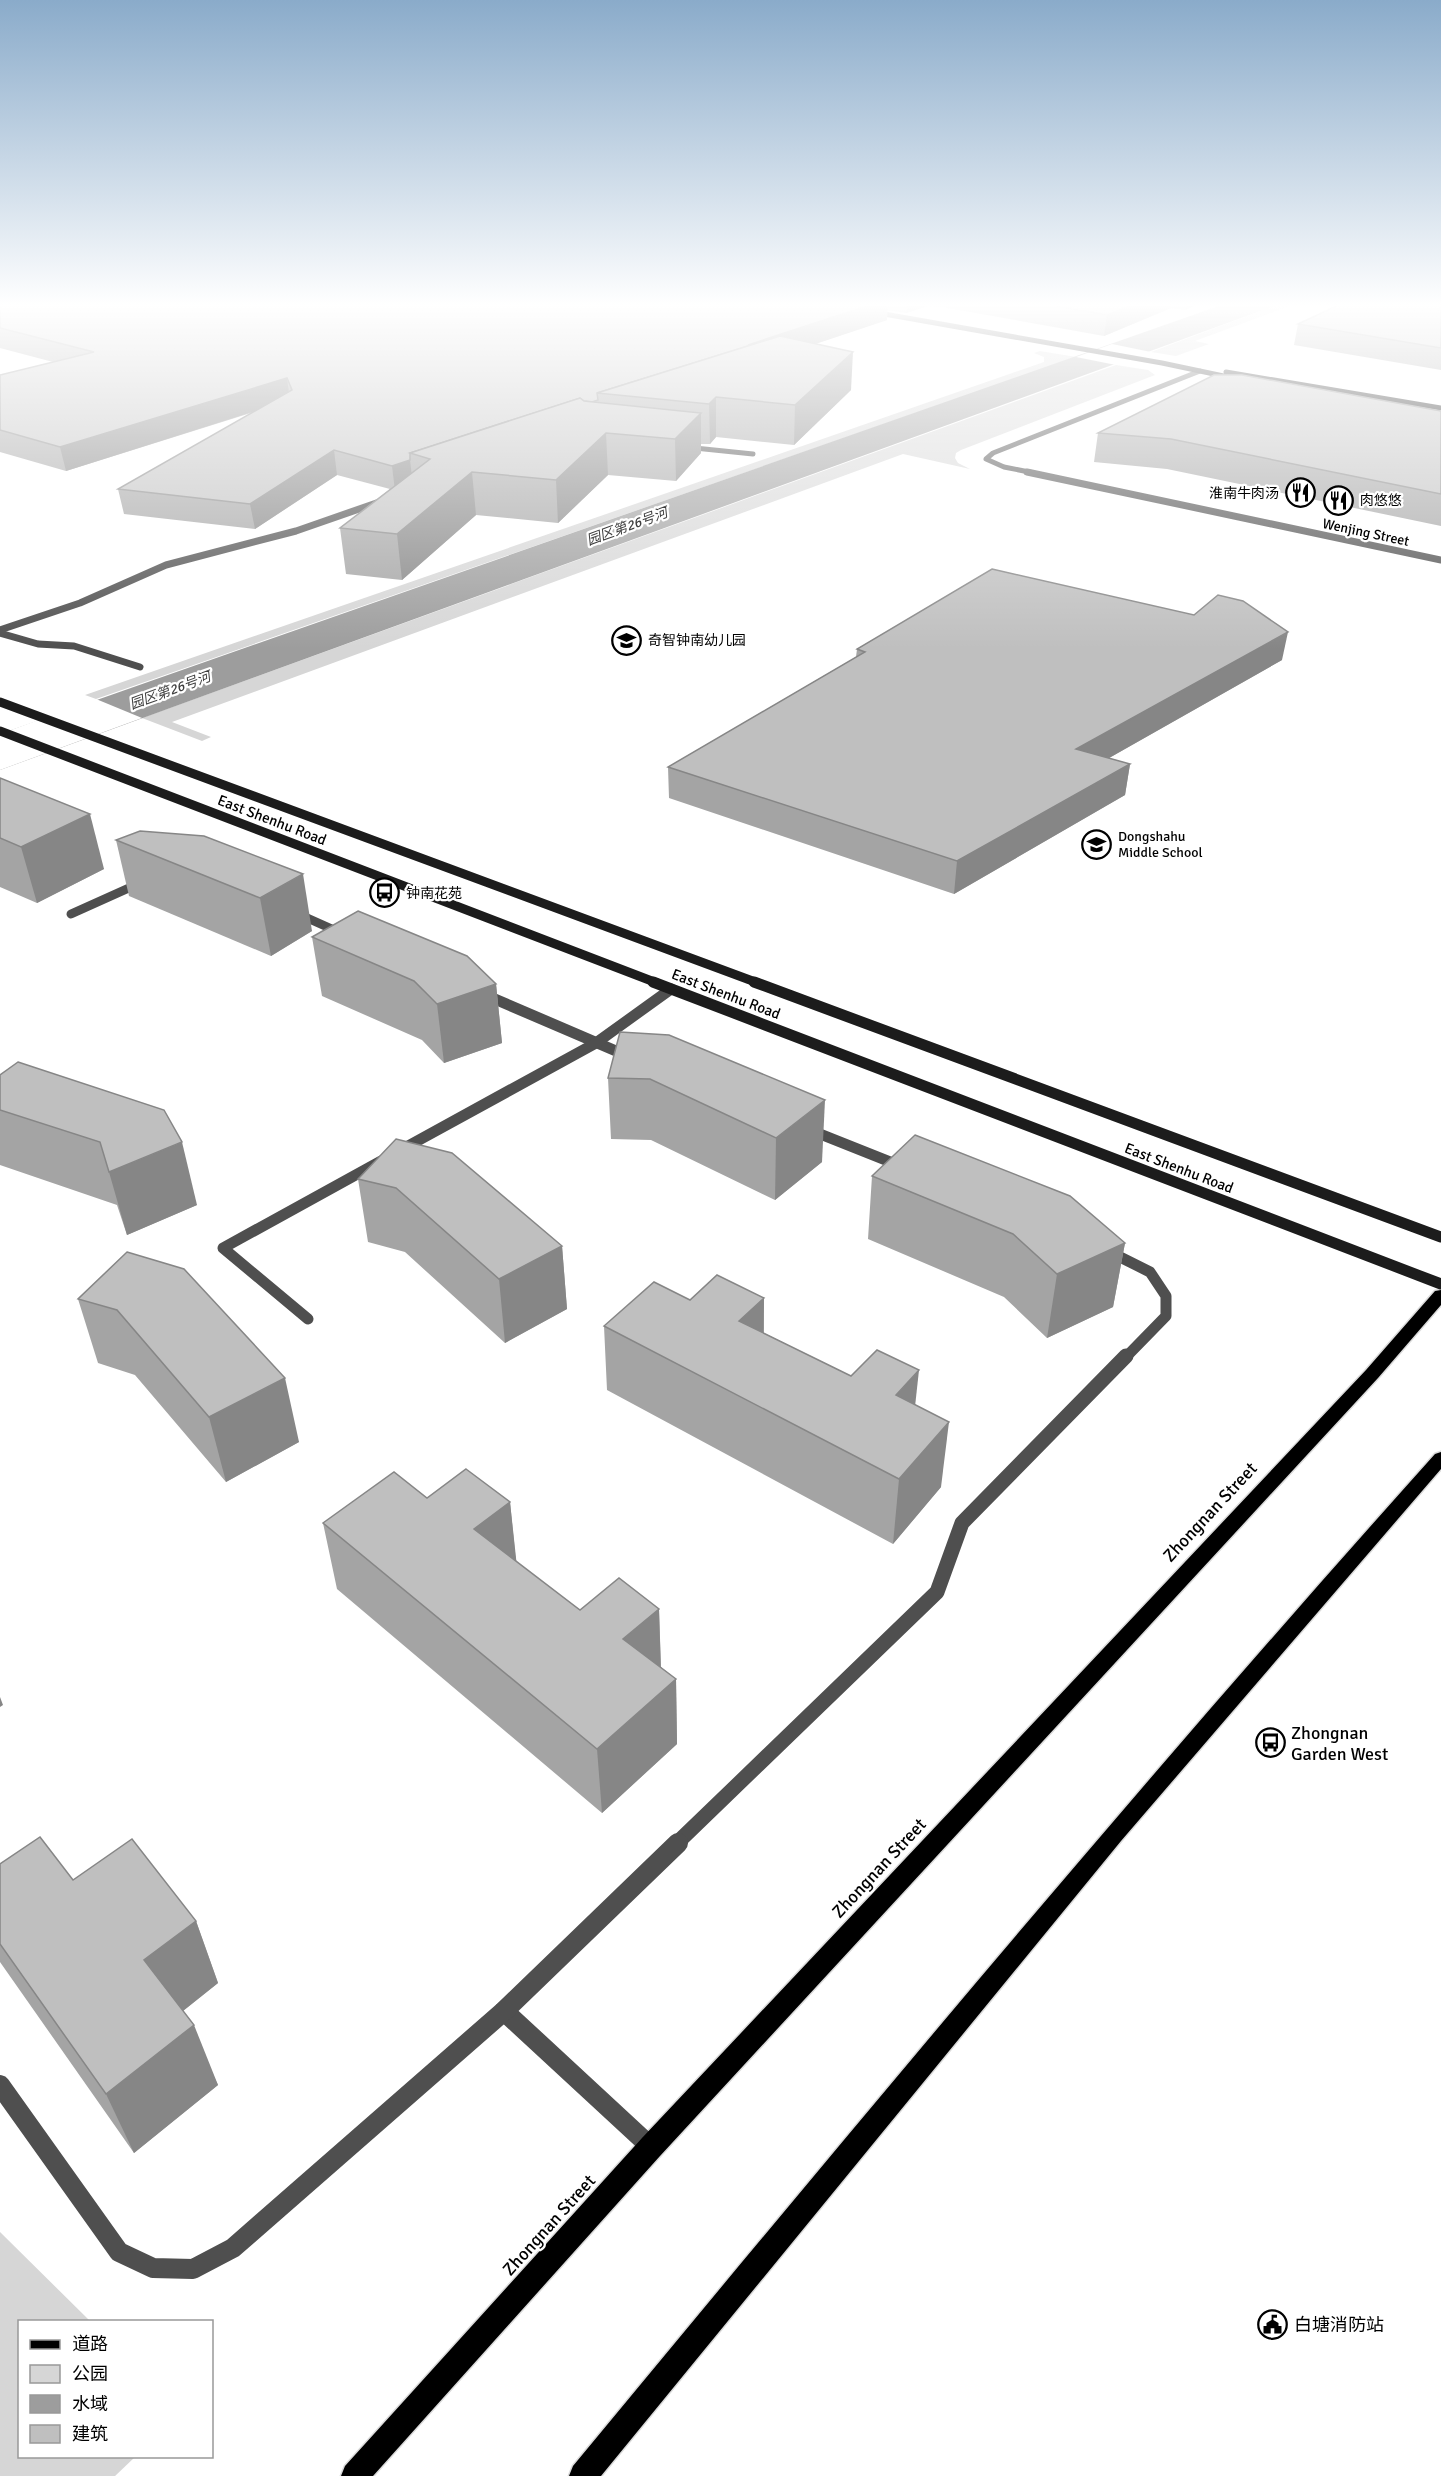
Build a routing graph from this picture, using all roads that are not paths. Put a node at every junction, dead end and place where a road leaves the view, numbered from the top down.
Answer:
1 (1082, 418) edge
2 (674, 445) edge
3 (753, 454) edge
4 (388, 499) edge
5 (1441, 560) edge
6 (0, 632) edge
7 (140, 668) dead end
8 (0, 702) edge
9 (2, 732) edge
10 (158, 875) edge
11 (282, 907) edge
12 (71, 914) dead end
13 (357, 940) edge
14 (466, 987) edge
15 (671, 989) junction
16 (596, 1043) junction
17 (640, 1061) edge
18 (795, 1124) edge
19 (916, 1173) edge
20 (1441, 1237) edge
21 (1093, 1245) edge
22 (1441, 1284) edge
23 (1441, 1295) edge
24 (308, 1318) dead end
25 (1441, 1458) edge
26 (504, 2011) junction
27 (0, 2085) edge
28 (651, 2148) junction
29 (355, 2476) edge
30 (583, 2476) edge

1 - 5 street, Wenjing Street
2 - 3 street
4 - 6 street
6 - 7 street
8 - 20 main road, East Shenhu Road
9 - 15 main road, East Shenhu Road
10 - 12 street
11 - 13 street
14 - 16 street
15 - 16 street
15 - 22 main road, East Shenhu Road
16 - 17 street
16 - 24 street
18 - 19 street
21 - 26 street
23 - 28 main road, Zhongnan Street
25 - 30 main road
26 - 27 street
26 - 28 street
28 - 29 main road, Zhongnan Street

